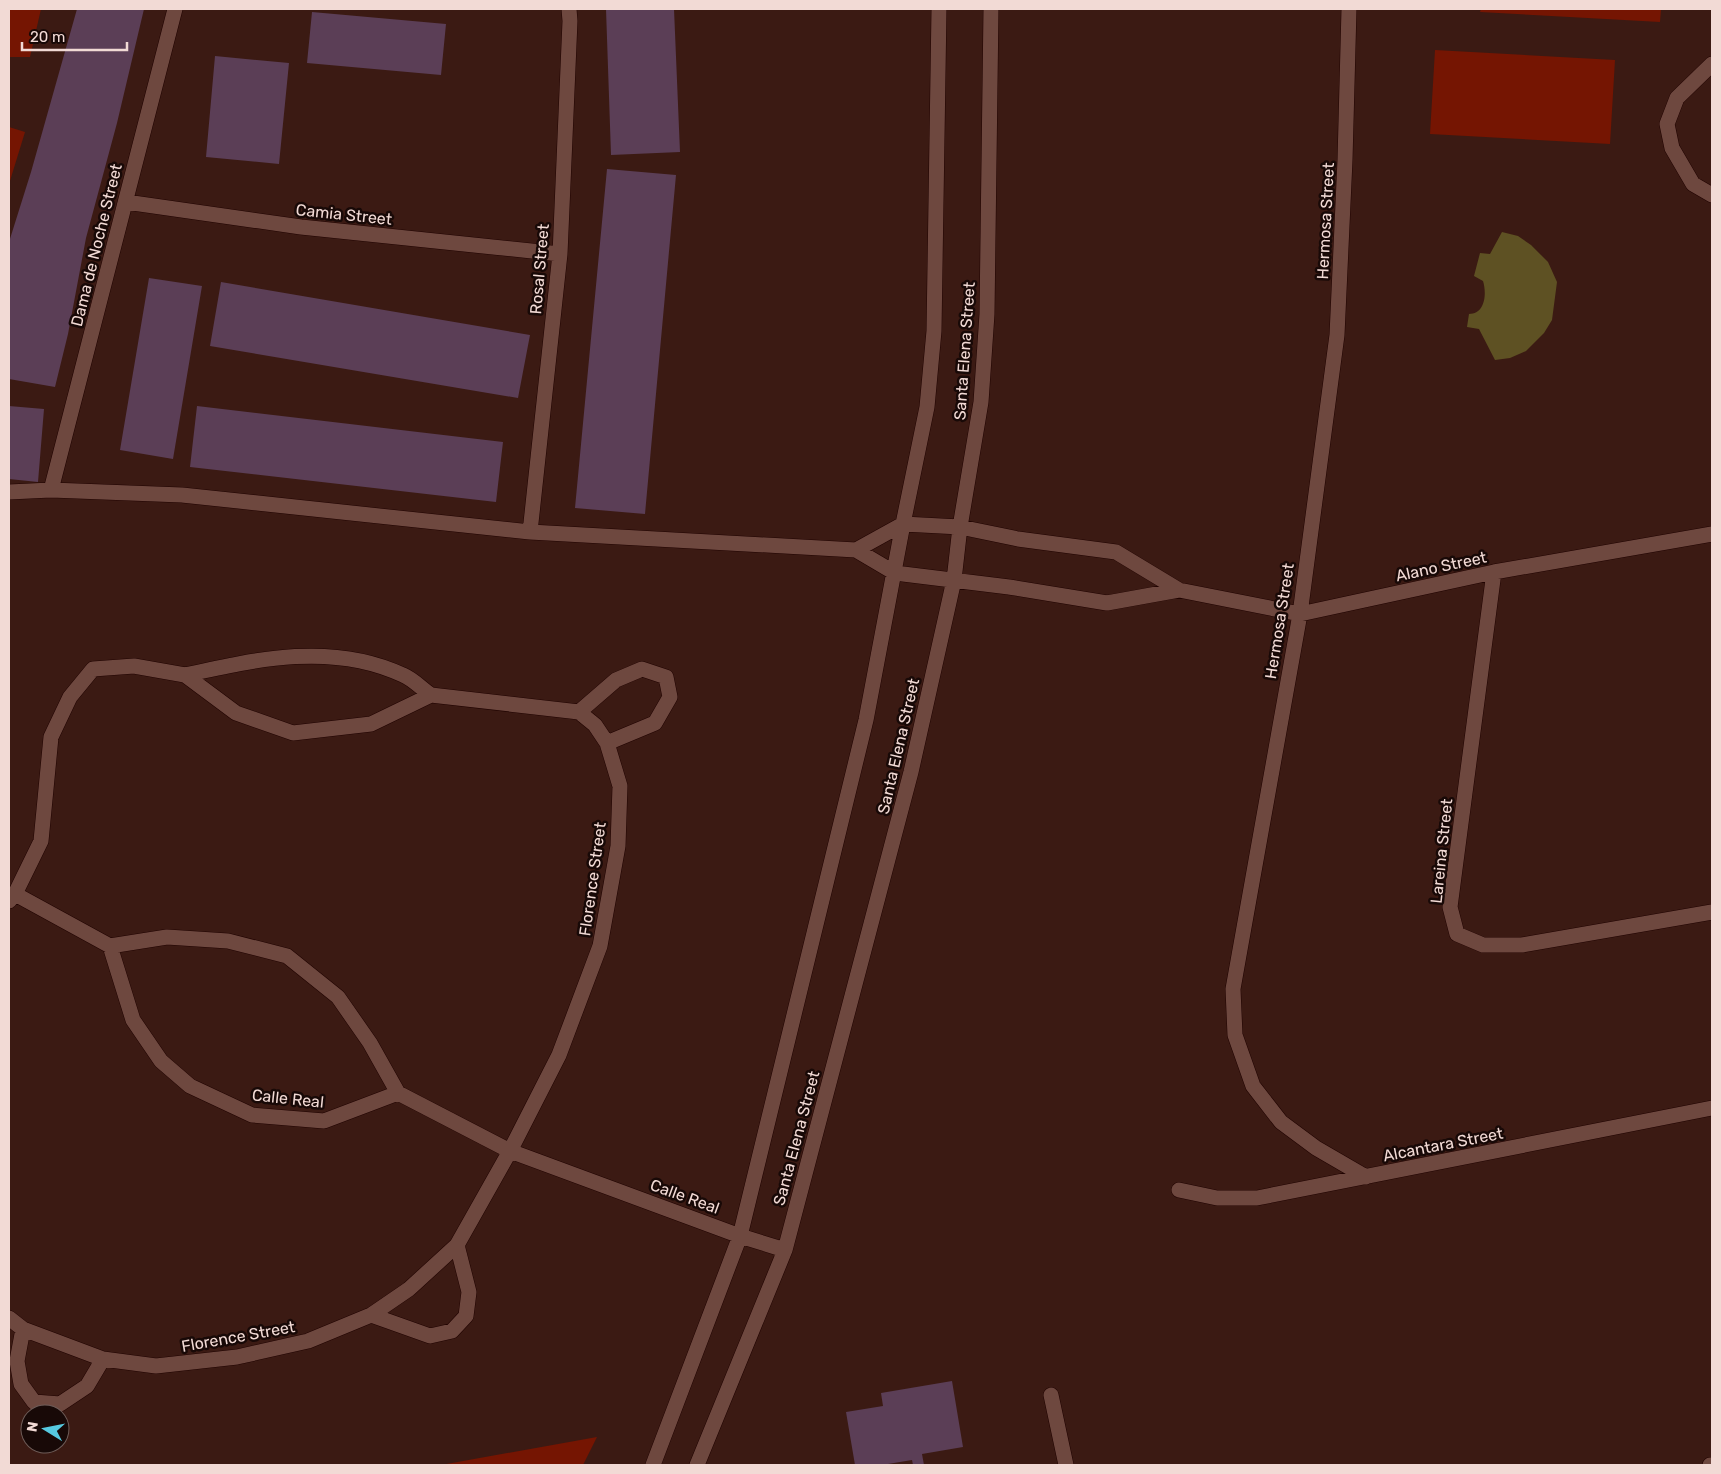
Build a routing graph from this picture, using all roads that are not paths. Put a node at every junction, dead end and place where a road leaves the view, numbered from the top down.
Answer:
1 (175, 9) edge
2 (569, 9) edge
3 (939, 9) edge
4 (992, 9) edge
5 (1349, 9) edge
6 (1712, 64) edge
7 (1712, 195) edge
8 (126, 202) junction
9 (560, 254) junction
10 (51, 490) junction
11 (10, 494) edge
12 (903, 524) junction
13 (960, 527) junction
14 (530, 532) junction
15 (1712, 534) edge
16 (856, 550) junction
17 (1494, 572) junction
18 (895, 573) junction
19 (954, 580) junction
20 (1179, 590) junction
21 (1300, 614) junction
22 (185, 675) junction
23 (431, 695) junction
24 (579, 712) junction
25 (607, 743) junction
26 (12, 897) edge
27 (1712, 912) edge
28 (110, 946) junction
29 (398, 1093) junction
30 (1712, 1108) edge
31 (510, 1151) junction
32 (1366, 1178) junction
33 (1179, 1190) dead end
34 (740, 1236) junction
35 (456, 1245) junction
36 (785, 1250) junction
37 (372, 1315) junction
38 (9, 1318) edge
39 (23, 1329) junction
40 (103, 1359) junction
41 (1051, 1395) dead end
42 (653, 1465) edge
43 (697, 1465) edge
44 (1066, 1465) edge

1 - 8 street, Dama de Noche Street
2 - 9 street, Rosal Street
3 - 12 street, Santa Elena Street
4 - 13 street, Santa Elena Street
5 - 21 street, Hermosa Street
6 - 7 street
8 - 9 street, Camia Street
8 - 10 street, Dama de Noche Street
9 - 14 street, Rosal Street
10 - 11 street
10 - 14 street
12 - 13 street
12 - 16 street
12 - 18 street, Santa Elena Street
13 - 19 street, Santa Elena Street
13 - 20 street
14 - 16 street
15 - 17 street, Alano Street
16 - 18 street
17 - 21 street, Alano Street
17 - 27 street, Lareina Street
18 - 19 street
18 - 34 street, Santa Elena Street
19 - 20 street
19 - 36 street, Santa Elena Street
20 - 21 street, Alano Street
21 - 32 street, Hermosa Street
22 - 23 street
22 - 23 street
22 - 26 street
23 - 24 street
24 - 25 street, Florence Street
24 - 25 street
25 - 31 street, Florence Street
26 - 28 street
28 - 29 street
28 - 29 street, Calle Real
29 - 31 street, Calle Real
30 - 32 street, Alcantara Street
31 - 34 street, Calle Real
31 - 35 street, Florence Street
32 - 33 street, Alcantara Street
34 - 36 street, Calle Real
34 - 42 street, Santa Elena Street
35 - 37 street, Florence Street
35 - 37 street
36 - 43 street, Santa Elena Street
37 - 40 street, Florence Street
38 - 39 street, Florence Street
39 - 40 street, Florence Street
39 - 40 street
41 - 44 street

